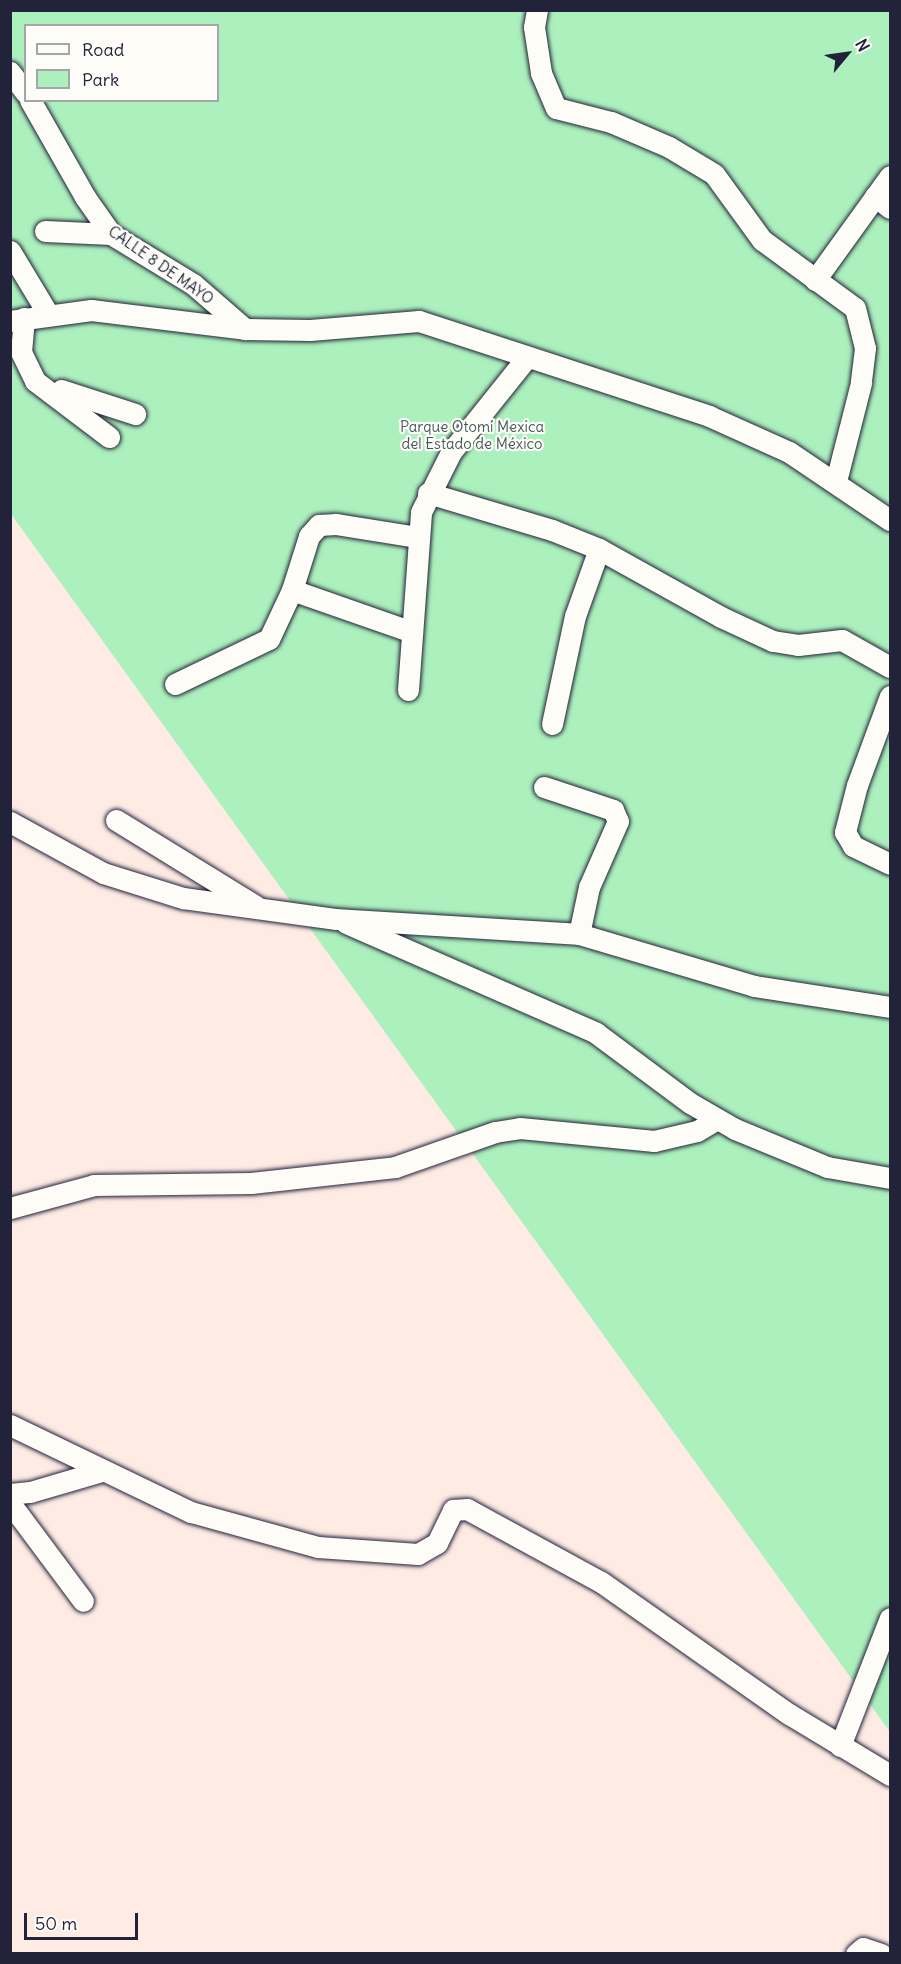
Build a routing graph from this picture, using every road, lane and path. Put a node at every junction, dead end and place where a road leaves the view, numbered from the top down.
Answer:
1 (537, 10) edge
2 (10, 72) edge
3 (24, 90) edge
4 (31, 102) edge
5 (891, 176) edge
6 (883, 202) edge
7 (45, 231) dead end
8 (111, 234) junction
9 (10, 251) edge
10 (815, 280) junction
11 (48, 314) junction
12 (17, 320) edge
13 (245, 329) junction
14 (528, 357) junction
15 (35, 381) junction
16 (135, 414) dead end
17 (108, 436) dead end
18 (836, 481) junction
19 (428, 493) junction
20 (891, 520) edge
21 (417, 537) junction
22 (599, 549) junction
23 (292, 590) junction
24 (412, 632) junction
25 (891, 668) edge
26 (175, 684) dead end
27 (408, 690) dead end
28 (891, 696) edge
29 (552, 724) dead end
30 (544, 787) dead end
31 (116, 820) dead end
32 (10, 822) edge
33 (891, 864) edge
34 (263, 911) junction
35 (337, 919) junction
36 (579, 934) junction
37 (891, 1007) edge
38 (717, 1119) junction
39 (890, 1177) edge
40 (10, 1208) edge
41 (10, 1425) edge
42 (102, 1471) junction
43 (10, 1494) edge
44 (10, 1503) edge
45 (83, 1600) dead end
46 (891, 1618) edge
47 (840, 1746) junction
48 (891, 1775) edge
49 (856, 1953) edge
50 (881, 1953) edge

1 - 10 street
2 - 3 street
4 - 8 street, CALLE 8 DE MAYO
5 - 6 street
6 - 10 street
7 - 8 street
8 - 13 street, CALLE 8 DE MAYO
9 - 11 street
10 - 18 street
11 - 12 street
11 - 13 street
12 - 15 street
13 - 14 street
14 - 18 street
14 - 19 street
15 - 16 street
15 - 17 street
18 - 20 street
19 - 21 street
19 - 22 street
21 - 23 street
21 - 24 street
22 - 25 street
22 - 29 street
23 - 24 street
23 - 26 street
24 - 27 street
28 - 33 street
30 - 36 street
31 - 34 street
32 - 34 street
34 - 35 street
35 - 36 street
35 - 38 street
36 - 37 street
38 - 39 street
38 - 40 street
41 - 42 street
42 - 43 street
42 - 47 street
44 - 45 street
46 - 47 street
47 - 48 street
49 - 50 street

